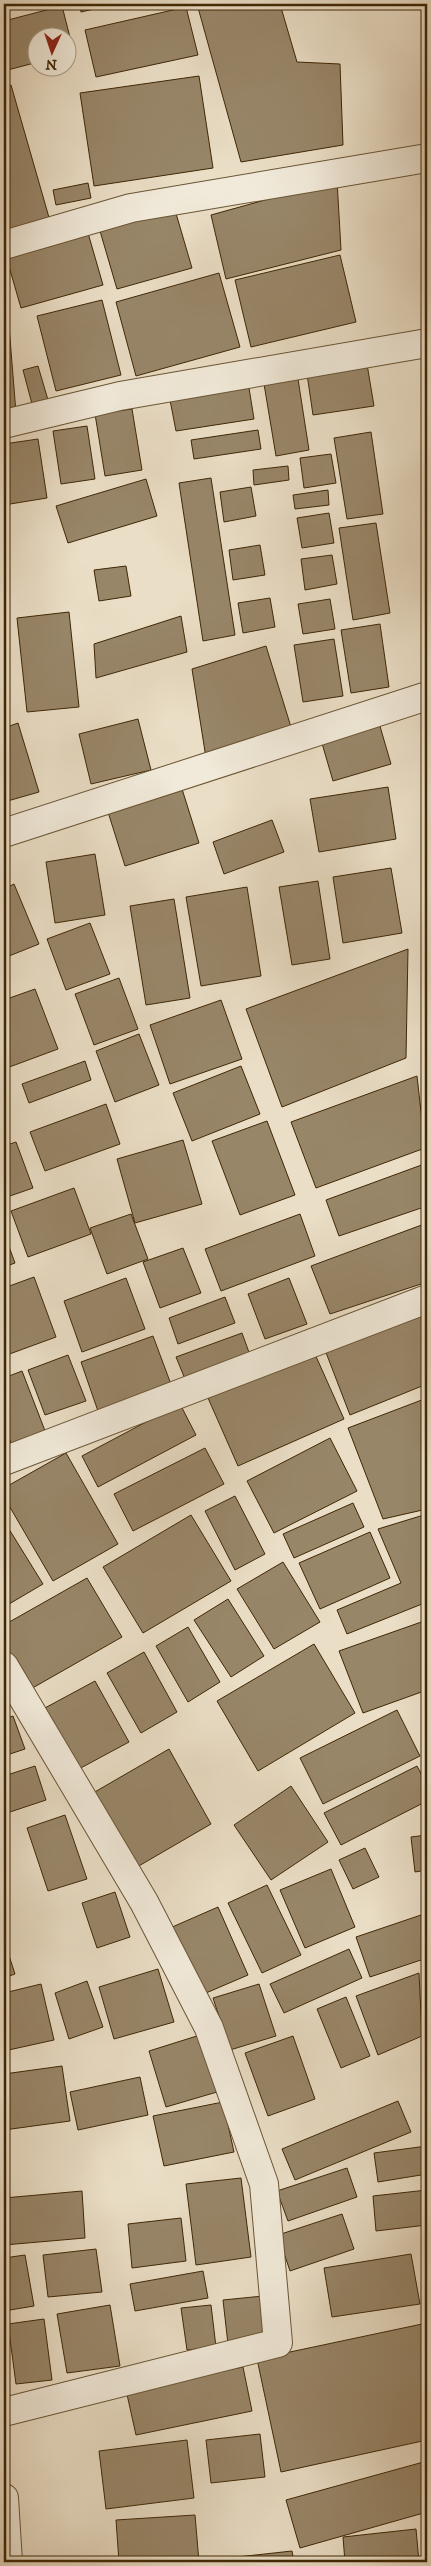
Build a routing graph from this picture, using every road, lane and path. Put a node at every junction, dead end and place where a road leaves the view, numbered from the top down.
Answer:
1 (427, 158) edge
2 (4, 245) edge
3 (427, 343) edge
4 (4, 424) edge
5 (427, 696) edge
6 (4, 833) edge
7 (427, 1299) edge
8 (4, 1461) edge
9 (4, 1666) edge
10 (4, 2412) edge
11 (4, 2498) edge
12 (8, 2562) edge

1 - 2 street
3 - 4 street
5 - 6 street
7 - 8 street
9 - 10 street
11 - 12 street

